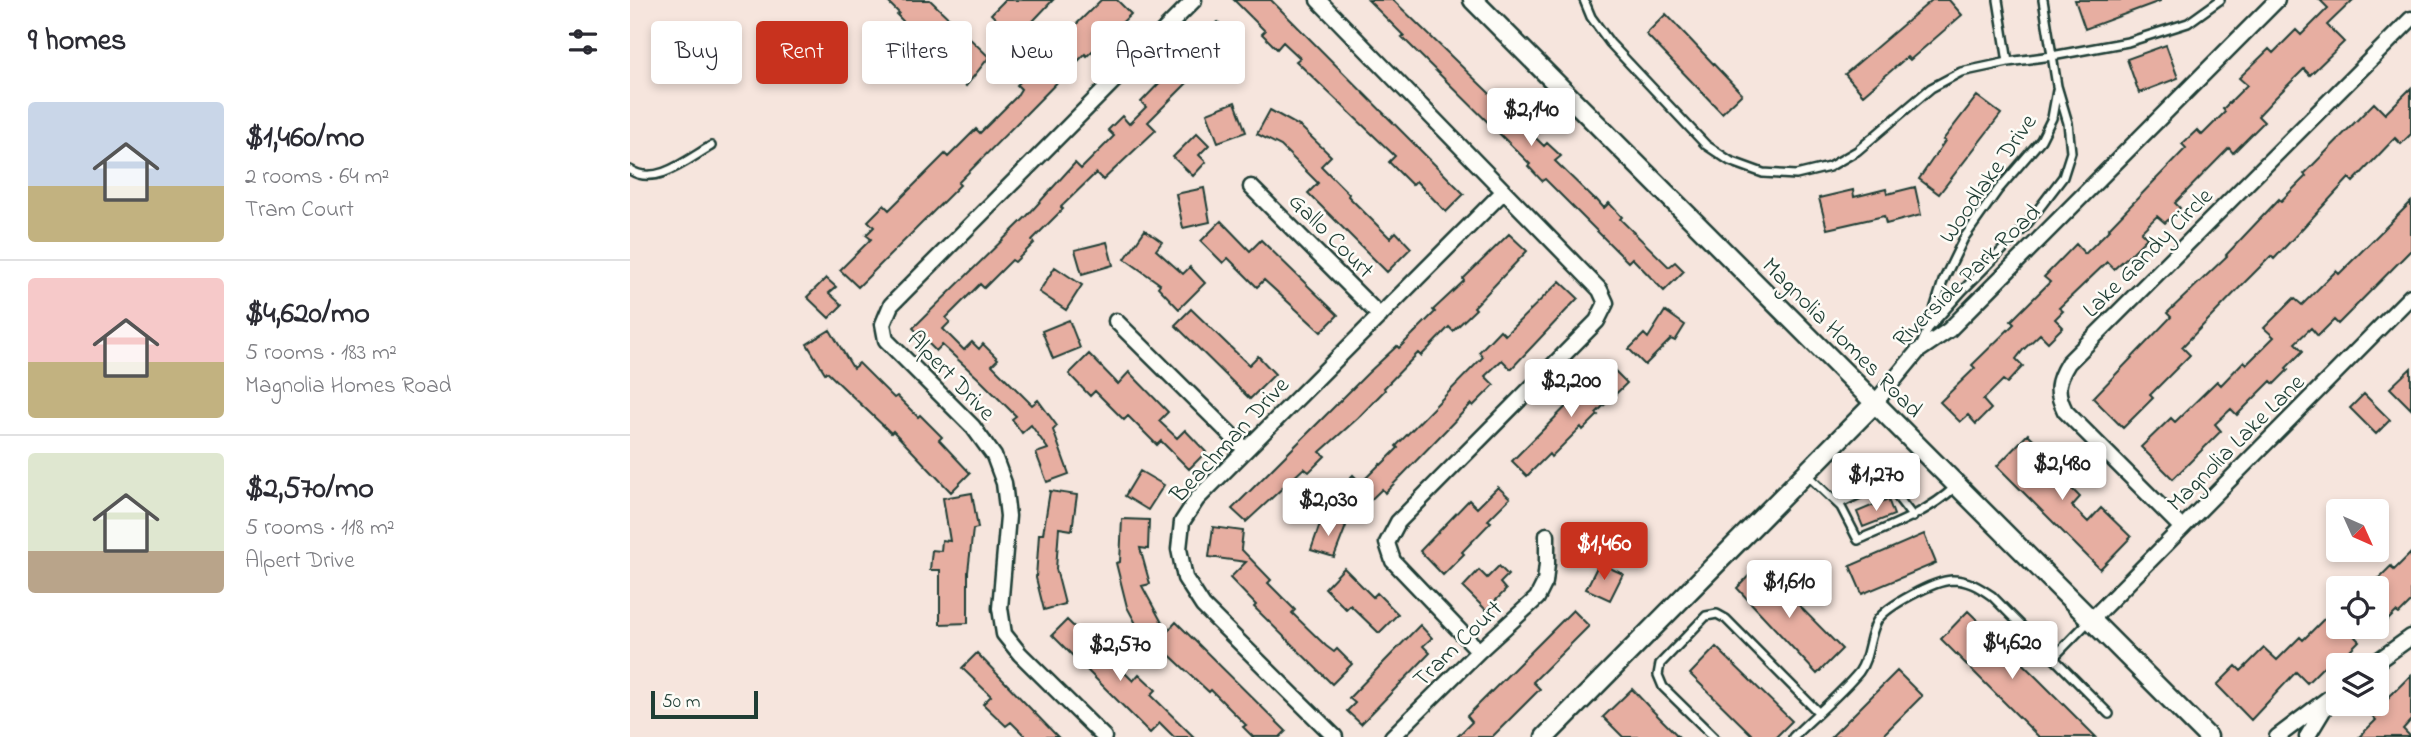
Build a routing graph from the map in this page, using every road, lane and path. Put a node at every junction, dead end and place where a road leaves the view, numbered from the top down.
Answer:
1 (1194, 0) edge
2 (1318, 0) edge
3 (1474, 0) edge
4 (1584, 0) edge
5 (1998, 0) edge
6 (2043, 0) edge
7 (2220, 0) edge
8 (2277, 0) edge
9 (2411, 19) edge
10 (2052, 56) junction
11 (2008, 62) junction
12 (2057, 86) junction
13 (711, 146) dead end
14 (630, 170) edge
15 (1251, 187) dead end
16 (1504, 191) junction
17 (2411, 296) edge
18 (1380, 316) junction
19 (1116, 321) dead end
20 (1928, 329) junction
21 (1918, 351) junction
22 (1874, 404) junction
23 (1246, 450) junction
24 (1805, 473) junction
25 (1957, 486) junction
26 (1839, 504) junction
27 (1913, 517) junction
28 (2182, 528) junction
29 (1547, 535) dead end
30 (2092, 619) junction
31 (2411, 637) edge
32 (1479, 650) junction
33 (2389, 653) edge
34 (2053, 658) junction
35 (2326, 701) edge
36 (2326, 708) edge
37 (1818, 712) junction
38 (2109, 715) dead end
39 (1104, 737) edge
40 (1335, 737) edge
41 (1392, 737) edge
42 (1545, 737) edge
43 (1714, 737) edge
44 (1793, 737) edge
45 (2208, 737) edge
46 (2277, 737) edge
47 (2307, 737) edge

1 - 39 street, Alpert Drive
2 - 16 street
3 - 22 street, Magnolia Homes Road
4 - 11 lane
5 - 11 lane
6 - 10 lane, Woodlake Drive
7 - 10 lane
8 - 21 street, Riverside Park Road
9 - 28 street, Lake Gandy Circle
10 - 11 lane
10 - 12 lane, Woodlake Drive
12 - 20 lane, Woodlake Drive
12 - 20 lane, Woodlake Drive
13 - 14 lane
15 - 18 street, Gallo Court
16 - 18 street, Beachman Drive
16 - 32 street
17 - 28 street, Magnolia Lake Lane
18 - 23 street, Beachman Drive
19 - 23 street
20 - 21 lane, Woodlake Drive
21 - 22 street, Riverside Park Road
22 - 24 street, Riverside Park Road
22 - 25 street, Magnolia Homes Road
23 - 40 street, Beachman Drive
24 - 26 lane
24 - 42 street, Riverside Park Road
25 - 27 lane
25 - 30 street, Magnolia Homes Road
26 - 27 lane
26 - 27 lane
28 - 30 street, Magnolia Lake Lane
29 - 32 street, Tram Court
30 - 34 lane
30 - 45 street, Magnolia Homes Road
31 - 33 street
32 - 41 street, Tram Court
34 - 37 lane
34 - 38 lane
35 - 46 street
36 - 47 street
37 - 43 lane
37 - 44 lane

